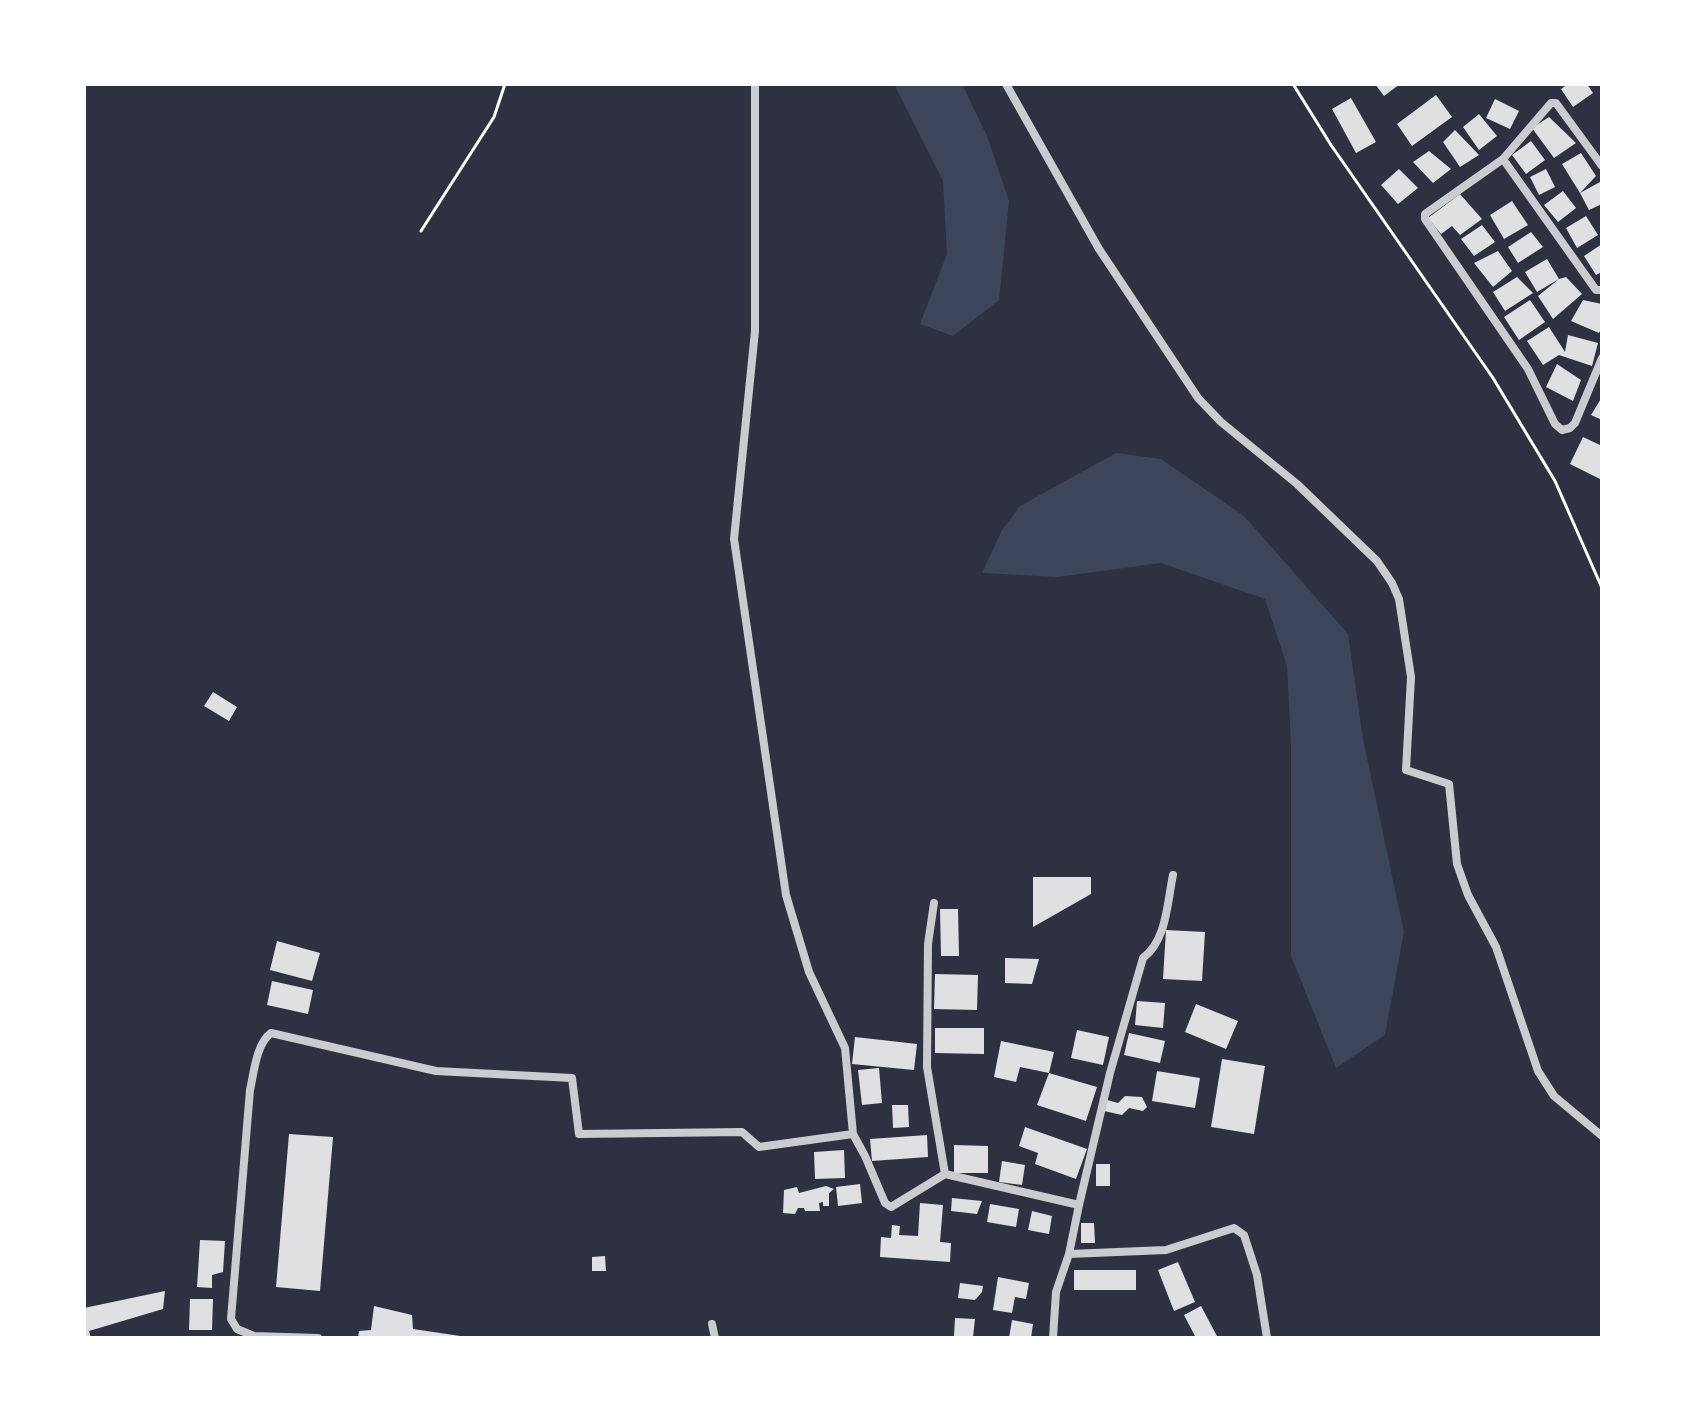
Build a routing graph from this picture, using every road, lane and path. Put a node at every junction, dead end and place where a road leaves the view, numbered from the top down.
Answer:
1 (505, 84) edge
2 (755, 84) edge
3 (1006, 84) edge
4 (1293, 84) edge
5 (1503, 159) junction
6 (1602, 166) edge
7 (421, 231) dead end
8 (1602, 290) edge
9 (1602, 358) edge
10 (1598, 381) edge
11 (1602, 588) edge
12 (1173, 875) dead end
13 (934, 903) dead end
14 (853, 1134) junction
15 (1602, 1136) edge
16 (945, 1174) junction
17 (1079, 1205) junction
18 (1069, 1254) junction
19 (712, 1324) dead end
20 (318, 1338) edge
21 (715, 1338) edge
22 (1053, 1338) edge
23 (1267, 1338) edge

1 - 7 path
2 - 14 street
3 - 15 street
4 - 11 path
5 - 6 street
5 - 8 street
5 - 10 street
9 - 10 street
12 - 17 street
13 - 16 street
14 - 16 street
14 - 20 street
16 - 17 street
17 - 18 street
18 - 22 street
18 - 23 street
19 - 21 street

